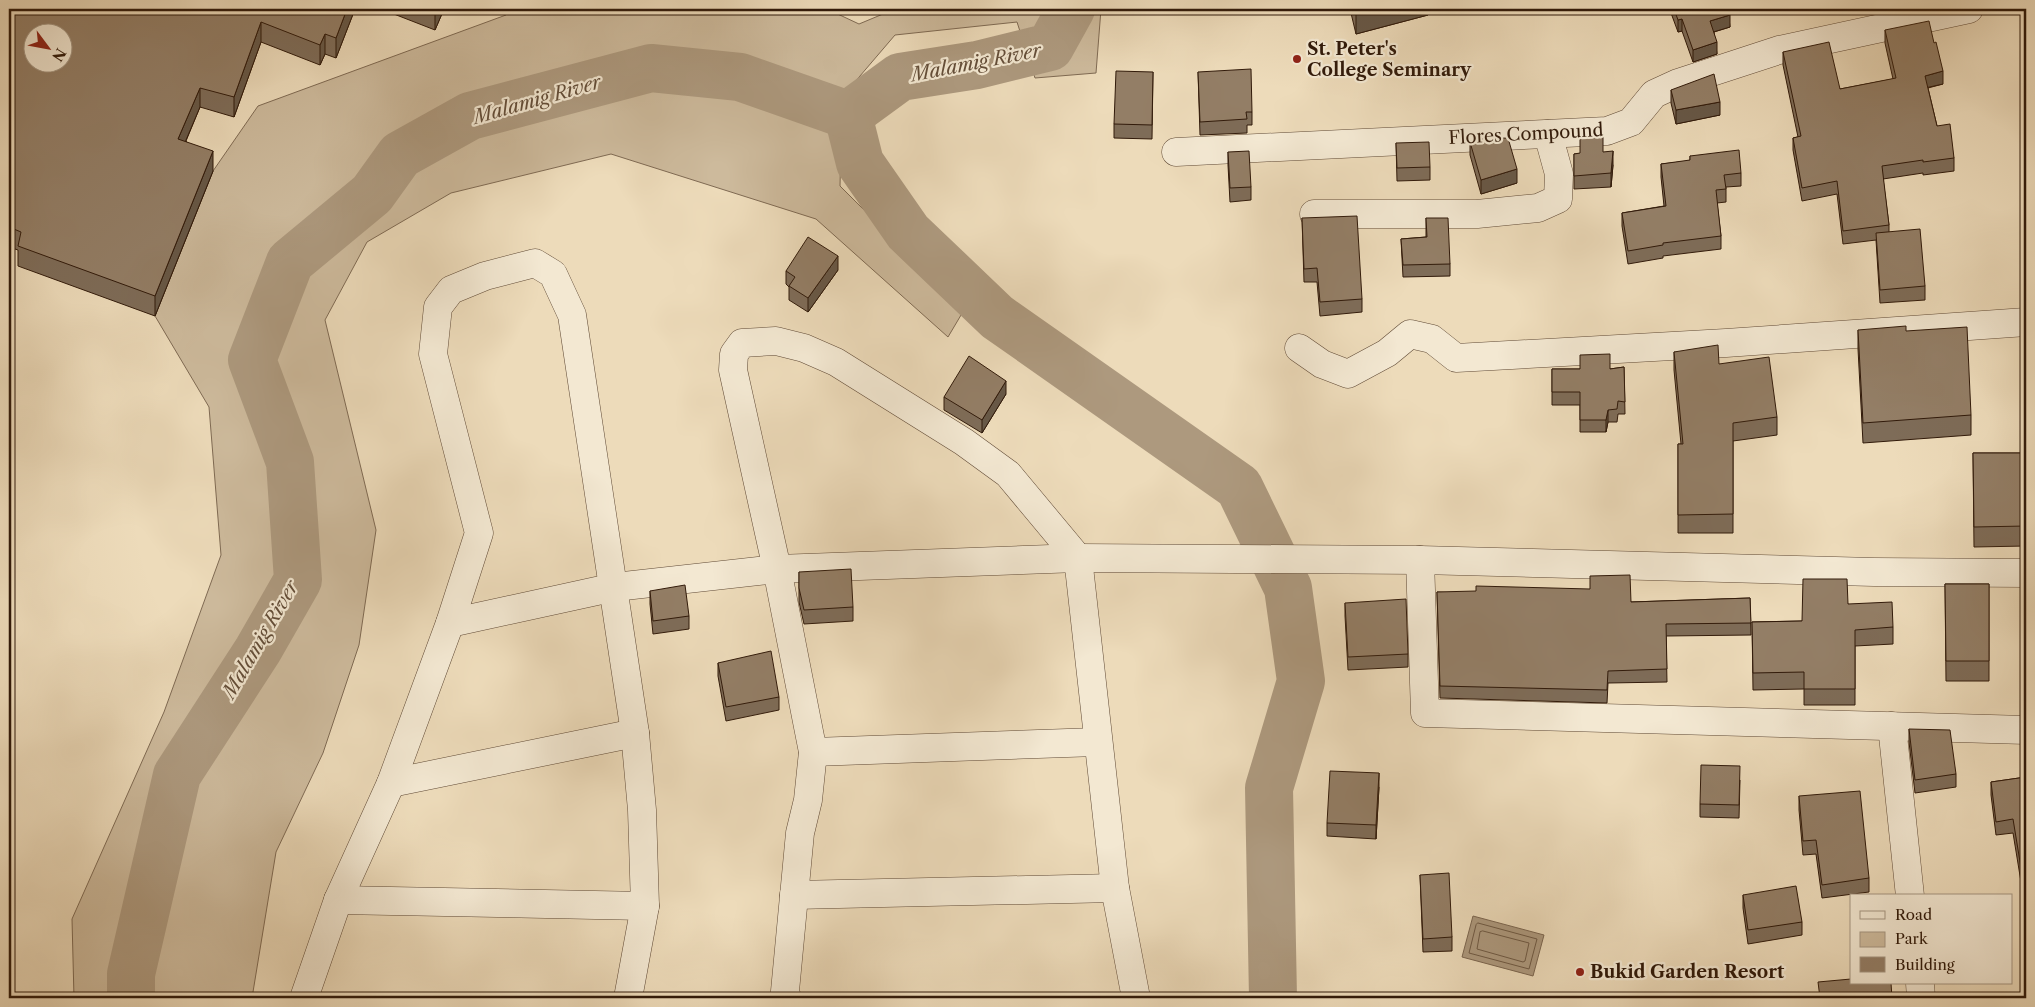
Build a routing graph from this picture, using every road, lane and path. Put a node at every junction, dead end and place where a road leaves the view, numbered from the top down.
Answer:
1 (1969, 9) edge
2 (1548, 134) junction
3 (1176, 152) dead end
4 (1314, 214) dead end
5 (2026, 322) edge
6 (1299, 348) dead end
7 (1078, 558) junction
8 (1420, 560) junction
9 (777, 569) junction
10 (2026, 573) edge
11 (615, 587) junction
12 (450, 623) junction
13 (1892, 726) junction
14 (2026, 730) edge
15 (636, 733) junction
16 (1097, 742) junction
17 (813, 752) junction
18 (391, 782) junction
19 (1115, 888) junction
20 (1910, 894) edge
21 (794, 895) junction
22 (338, 900) junction
23 (645, 906) junction
24 (1920, 984) edge
25 (304, 998) edge
26 (628, 998) edge
27 (787, 998) edge
28 (1136, 998) edge
29 (1921, 998) edge

1 - 2 street, Flores Compound
2 - 3 street, Flores Compound
2 - 4 street
5 - 6 street
7 - 8 street
7 - 9 street
7 - 9 street
7 - 16 street
8 - 10 street
8 - 13 street
9 - 11 street
9 - 17 street
11 - 12 street
11 - 12 street
11 - 15 street
12 - 18 street
13 - 14 street
13 - 20 street
15 - 18 street
15 - 23 street
16 - 17 street
16 - 19 street
17 - 21 street
18 - 22 street
19 - 21 street
19 - 28 street
21 - 27 street
22 - 23 street
22 - 25 street
23 - 26 street
24 - 29 street

